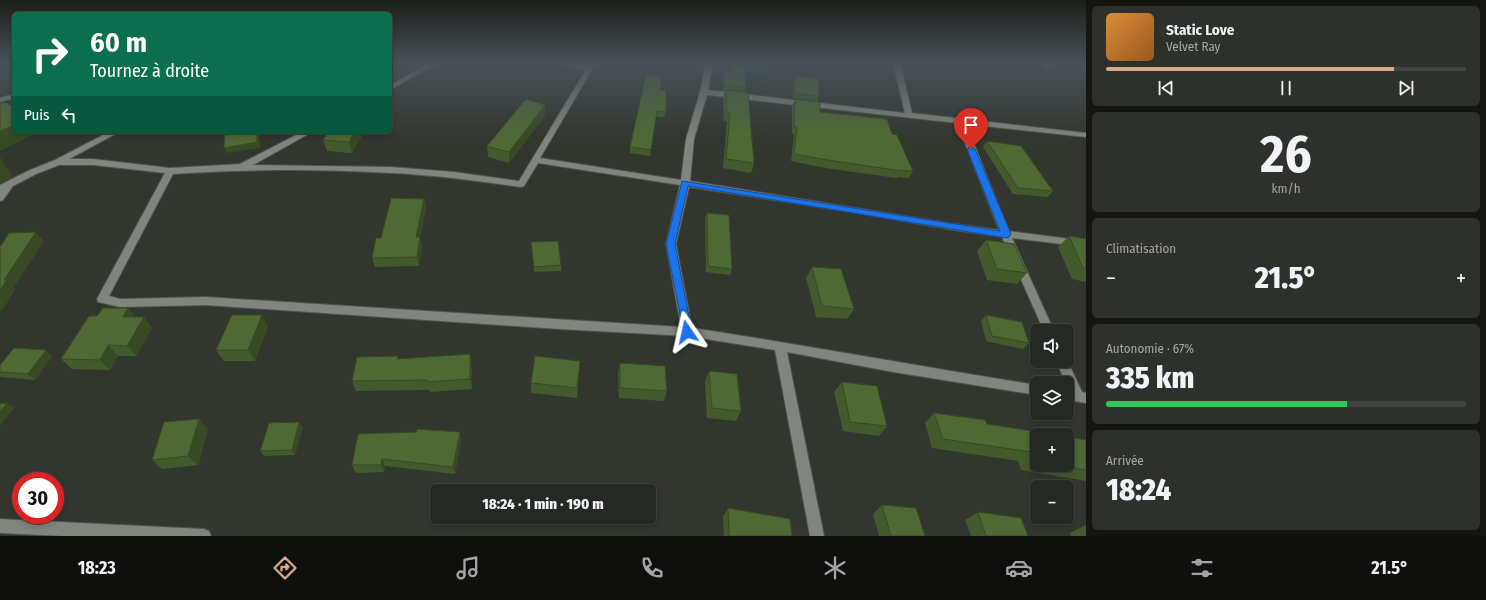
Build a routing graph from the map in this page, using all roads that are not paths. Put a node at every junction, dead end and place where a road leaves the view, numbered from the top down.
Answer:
1 (578, 88) edge
2 (705, 88) edge
3 (903, 88) edge
4 (704, 92) junction
5 (12, 97) edge
6 (0, 100) edge
7 (910, 115) junction
8 (960, 120) junction
9 (111, 134) edge
10 (304, 134) edge
11 (1086, 135) edge
12 (535, 160) junction
13 (58, 162) junction
14 (242, 167) junction
15 (170, 171) junction
16 (685, 183) junction
17 (10, 185) junction
18 (0, 189) edge
19 (0, 198) edge
20 (1006, 234) junction
21 (1086, 244) edge
22 (1046, 324) edge
23 (687, 332) junction
24 (780, 346) junction
25 (1065, 368) edge
26 (1030, 389) edge
27 (1077, 397) edge
28 (0, 526) edge
29 (204, 536) edge
30 (817, 536) edge

1 - 12 street
2 - 4 street
3 - 7 street
4 - 7 street
4 - 16 street
5 - 6 street
7 - 8 street
8 - 11 street
8 - 20 street
9 - 13 street
10 - 14 street
12 - 14 street
12 - 16 street
13 - 15 street
13 - 17 street
14 - 15 street
15 - 23 street
16 - 20 street
16 - 23 street
17 - 18 street
17 - 19 street
20 - 21 street
20 - 22 street
23 - 24 street
24 - 26 street
24 - 30 street
25 - 27 street
28 - 29 street

